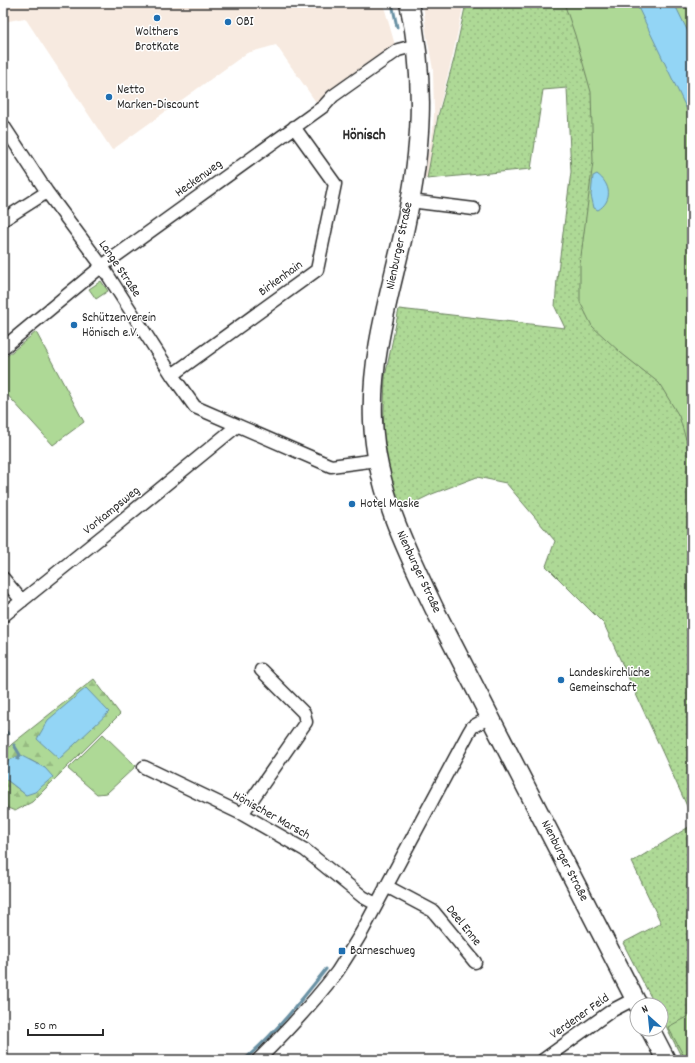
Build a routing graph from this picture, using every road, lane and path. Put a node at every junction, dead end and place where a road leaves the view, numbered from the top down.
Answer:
1 (409, 3) edge
2 (417, 45) junction
3 (3, 125) edge
4 (294, 127) junction
5 (47, 192) junction
6 (410, 201) junction
7 (474, 209) dead end
8 (3, 220) edge
9 (102, 266) junction
10 (3, 348) edge
11 (172, 375) junction
12 (237, 426) junction
13 (377, 460) junction
14 (3, 578) edge
15 (22, 601) junction
16 (3, 616) edge
17 (261, 670) dead end
18 (490, 717) junction
19 (144, 767) dead end
20 (242, 814) junction
21 (386, 886) junction
22 (376, 904) junction
23 (475, 962) dead end
24 (633, 997) edge
25 (629, 1005) edge
26 (654, 1037) edge
27 (258, 1060) edge
28 (543, 1060) edge
29 (666, 1060) edge

1 - 2 main road, Nienburger Straße
2 - 4 street, Heckenweg
2 - 6 main road, Nienburger Straße
3 - 5 street, Lange Straße
4 - 9 street, Heckenweg
4 - 11 street, Birkenhain
5 - 8 street
5 - 9 street, Lange Straße
6 - 7 street
6 - 13 main road, Nienburger Straße
9 - 10 street, Heckenweg
9 - 11 street, Lange Straße
11 - 12 street, Lange Straße
12 - 13 street, Lange Straße
12 - 15 street, Vorkampsweg
13 - 18 main road, Nienburger Straße
14 - 15 street
15 - 16 street, Vorkampsweg
17 - 20 street
18 - 21 street
18 - 24 main road, Nienburger Straße
19 - 20 street, Hönischer Marsch
20 - 22 street, Hönischer Marsch
21 - 22 street
21 - 23 street, Deel Enne
22 - 27 street
25 - 28 street, Verdener Feld
26 - 29 main road

